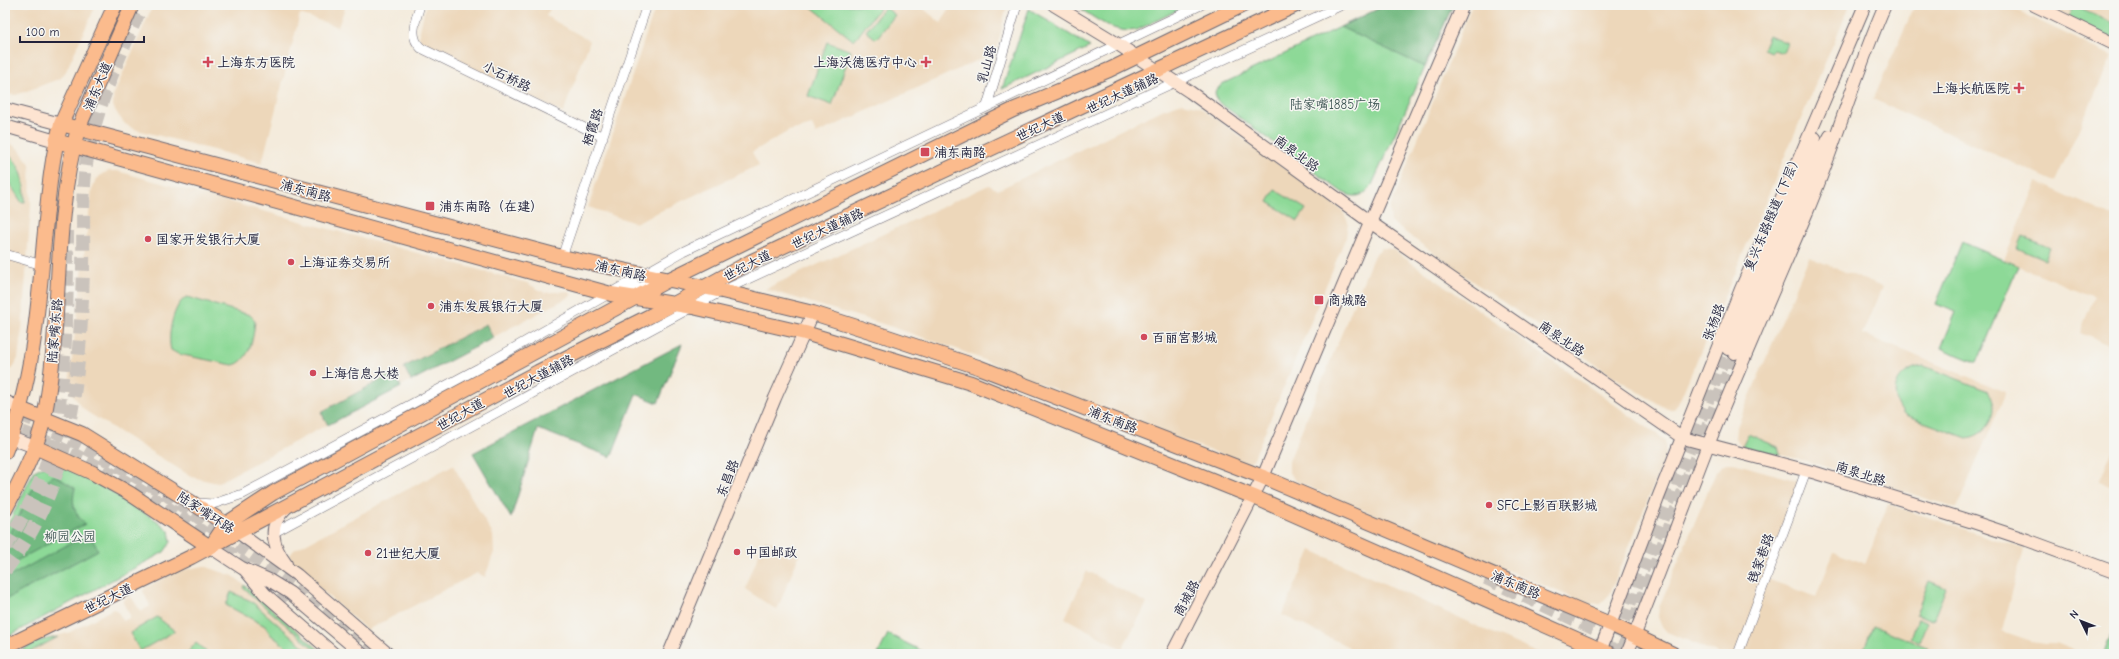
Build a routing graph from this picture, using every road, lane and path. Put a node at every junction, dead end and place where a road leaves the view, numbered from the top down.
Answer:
1 (115, 5) edge
2 (132, 5) edge
3 (420, 5) edge
4 (647, 5) edge
5 (1016, 5) edge
6 (1054, 5) edge
7 (1201, 5) edge
8 (1243, 5) edge
9 (1296, 5) edge
10 (1342, 5) edge
11 (1463, 5) edge
12 (1865, 5) edge
13 (1885, 5) edge
14 (2034, 5) edge
15 (1118, 44) junction
16 (2114, 44) edge
17 (1137, 57) junction
18 (1157, 70) junction
19 (1176, 83) junction
20 (1829, 91) junction
21 (1848, 102) junction
22 (987, 106) junction
23 (5, 109) edge
24 (1013, 110) junction
25 (61, 124) junction
26 (5, 126) edge
27 (78, 129) junction
28 (603, 137) junction
29 (56, 141) junction
30 (74, 146) junction
31 (1370, 222) junction
32 (5, 254) edge
33 (562, 257) junction
34 (42, 265) junction
35 (643, 276) junction
36 (668, 280) junction
37 (703, 288) junction
38 (722, 291) junction
39 (610, 294) junction
40 (635, 298) junction
41 (674, 304) junction
42 (693, 307) junction
43 (813, 313) junction
44 (805, 333) junction
45 (10, 405) edge
46 (44, 417) junction
47 (8, 437) edge
48 (1683, 438) junction
49 (1708, 445) junction
50 (34, 447) junction
51 (5, 452) edge
52 (1806, 471) junction
53 (1263, 478) junction
54 (1254, 497) junction
55 (186, 498) junction
56 (286, 507) junction
57 (5, 510) edge
58 (1358, 518) junction
59 (226, 524) junction
60 (238, 533) junction
61 (273, 533) junction
62 (1348, 538) junction
63 (210, 547) junction
64 (242, 568) junction
65 (2114, 572) edge
66 (296, 575) junction
67 (287, 601) tunnel mouth
68 (1610, 624) junction
69 (1634, 635) junction
70 (9, 646) edge
71 (1603, 652) edge
72 (334, 654) edge
73 (350, 654) edge
74 (362, 654) edge
75 (388, 654) edge
76 (669, 654) edge
77 (1172, 654) edge
78 (1627, 654) tunnel mouth
79 (1673, 654) edge
80 (1738, 654) edge

1 - 25 main road, 浦东大道
2 - 27 main road, 浦东大道
3 - 28 street, 小石桥路
4 - 28 street, 栖霞路
5 - 22 street, 乳山路
6 - 15 main road, 南泉北路
7 - 15 street
8 - 17 main road, 世纪大道
9 - 18 main road, 世纪大道
10 - 19 street, 世纪大道辅路
11 - 31 main road, 商城路
12 - 20 main road, 张杨路
13 - 21 main road
14 - 16 main road
15 - 17 main road, 南泉北路
15 - 22 street
17 - 18 main road, 南泉北路
17 - 24 main road, 世纪大道
18 - 19 main road, 南泉北路
18 - 37 main road, 世纪大道
19 - 31 main road, 南泉北路
19 - 38 street, 世纪大道辅路
20 - 21 main road, 复兴东路隧道 (下层)
20 - 48 main road, 张杨路
21 - 49 main road
22 - 24 street
22 - 35 street
23 - 25 main road, 浦东南路
24 - 36 main road, 世纪大道
25 - 27 main road, 浦东南路
25 - 29 main road, 浦东大道
26 - 29 main road, 浦东南路
27 - 30 main road, 浦东大道
27 - 33 main road, 浦东南路
28 - 33 street, 栖霞路
29 - 30 main road, 浦东南路
29 - 34 main road, 陆家嘴东路
30 - 39 main road, 浦东南路
30 - 46 main road, 陆家嘴东路
31 - 48 main road, 南泉北路
31 - 53 main road, 商城路
32 - 34 street
33 - 35 main road, 浦东南路
34 - 45 main road, 陆家嘴东路
35 - 36 main road, 浦东南路
35 - 39 street
36 - 37 main road, 浦东南路
36 - 39 street
36 - 40 main road, 世纪大道
37 - 38 main road, 浦东南路
37 - 41 main road, 世纪大道
38 - 42 street, 世纪大道辅路
38 - 43 main road, 浦东南路
39 - 40 main road, 浦东南路
39 - 55 street
40 - 41 main road, 浦东南路
40 - 59 main road, 世纪大道
41 - 42 main road, 浦东南路
41 - 56 main road, 世纪大道
42 - 44 main road, 浦东南路
42 - 61 street, 世纪大道辅路
43 - 44 main road, 东昌路
43 - 53 main road, 浦东南路
44 - 54 main road, 浦东南路
44 - 76 main road, 东昌路
45 - 46 main road, 陆家嘴环路
45 - 47 main road, 陆家嘴东路
46 - 50 main road, 陆家嘴东路
46 - 55 main road, 陆家嘴环路
47 - 50 main road, 陆家嘴环路
47 - 51 main road, 陆家嘴东路
48 - 49 main road, 南泉北路
48 - 68 main road, 张杨路
49 - 52 main road, 南泉北路
49 - 69 main road
50 - 57 main road, 陆家嘴东路
50 - 63 main road, 陆家嘴环路
52 - 65 main road, 南泉北路
52 - 80 street, 钱家巷路
53 - 54 main road, 商城路
53 - 58 main road, 浦东南路
54 - 62 main road, 浦东南路
54 - 77 main road, 商城路
55 - 59 main road, 陆家嘴环路
56 - 60 main road, 世纪大道
56 - 61 main road
58 - 62 main road, 浦东南路
58 - 68 main road, 浦东南路
59 - 60 main road, 陆家嘴环路
59 - 63 main road, 世纪大道
60 - 63 main road, 世纪大道
60 - 66 main road, 陆家嘴环路
61 - 66 main road
62 - 71 main road, 浦东南路
63 - 64 main road, 陆家嘴环路
63 - 70 main road, 世纪大道
64 - 72 main road, 陆家嘴环路
64 - 74 main road, 陆家嘴环路
66 - 75 main road, 陆家嘴环路
67 - 73 main road
68 - 69 main road, 浦东南路
68 - 71 main road, 张杨路
69 - 78 main road
69 - 79 main road, 浦东南路

